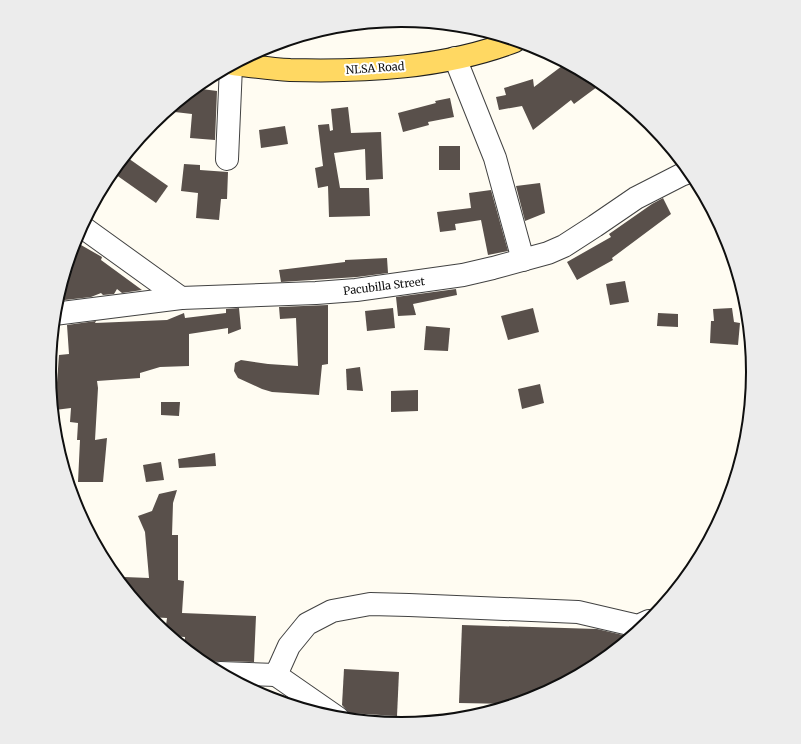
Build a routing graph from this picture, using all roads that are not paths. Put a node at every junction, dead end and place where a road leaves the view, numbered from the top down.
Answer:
1 (507, 44) edge
2 (455, 58) junction
3 (242, 66) edge
4 (232, 71) edge
5 (227, 158) dead end
6 (683, 174) edge
7 (86, 230) edge
8 (523, 260) junction
9 (181, 298) junction
10 (61, 313) edge
11 (635, 624) edge
12 (233, 673) edge
13 (276, 675) junction
14 (323, 708) edge

1 - 2 main road, NLSA Road
2 - 3 main road, NLSA Road
2 - 8 street
4 - 5 street
6 - 8 street, Pacubilla Street
7 - 9 street
8 - 9 street, Pacubilla Street
9 - 10 street, Pacubilla Street
11 - 13 street
12 - 13 street
13 - 14 street

